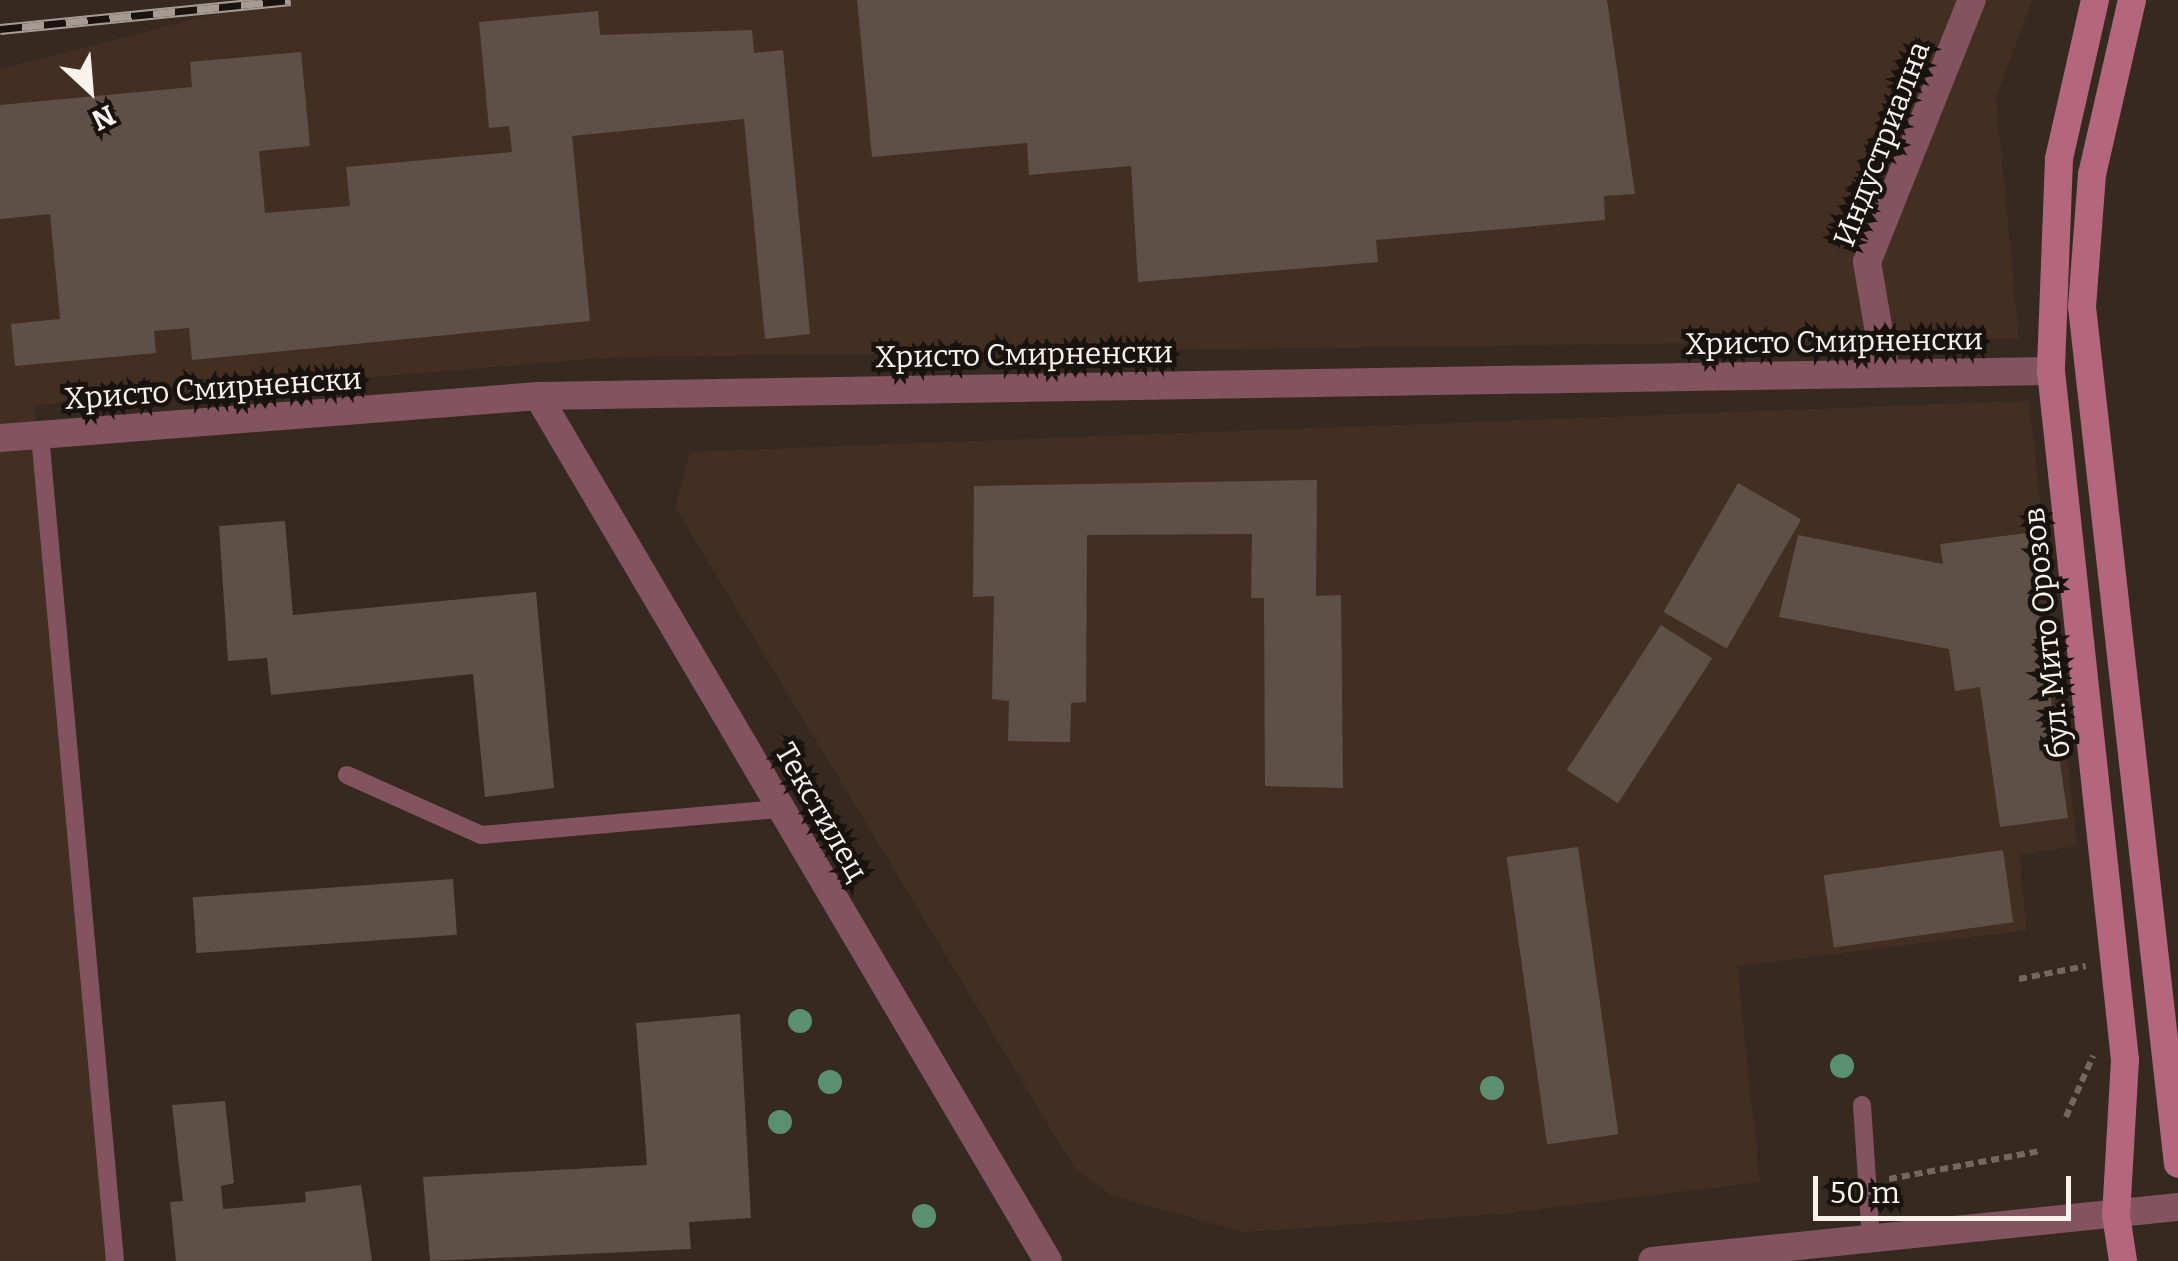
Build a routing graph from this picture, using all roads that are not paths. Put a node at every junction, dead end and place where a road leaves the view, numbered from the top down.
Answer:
1 (1972, 0) edge
2 (2094, 0) edge
3 (2132, 0) edge
4 (2051, 371) junction
5 (1886, 373) junction
6 (538, 396) junction
7 (40, 434) junction
8 (0, 438) edge
9 (348, 775) dead end
10 (781, 808) junction
11 (1862, 1105) dead end
12 (2178, 1164) edge
13 (2178, 1208) edge
14 (2116, 1215) junction
15 (1871, 1238) junction
16 (115, 1261) edge
17 (1048, 1261) edge
18 (1652, 1261) edge
19 (2123, 1261) edge

1 - 5 street, Индустриална
2 - 4 main road, бул. Мито Орозов
3 - 12 main road
4 - 5 street, Христо Смирненски
4 - 14 main road, бул. Мито Орозов
5 - 6 street, Христо Смирненски
6 - 7 street, Христо Смирненски
6 - 10 street, Текстилец
7 - 8 street, Христо Смирненски
7 - 16 lane
9 - 10 lane
10 - 17 street, Текстилец
11 - 15 lane
13 - 14 street
14 - 15 street
14 - 19 main road, бул. Мито Орозов
15 - 18 street

